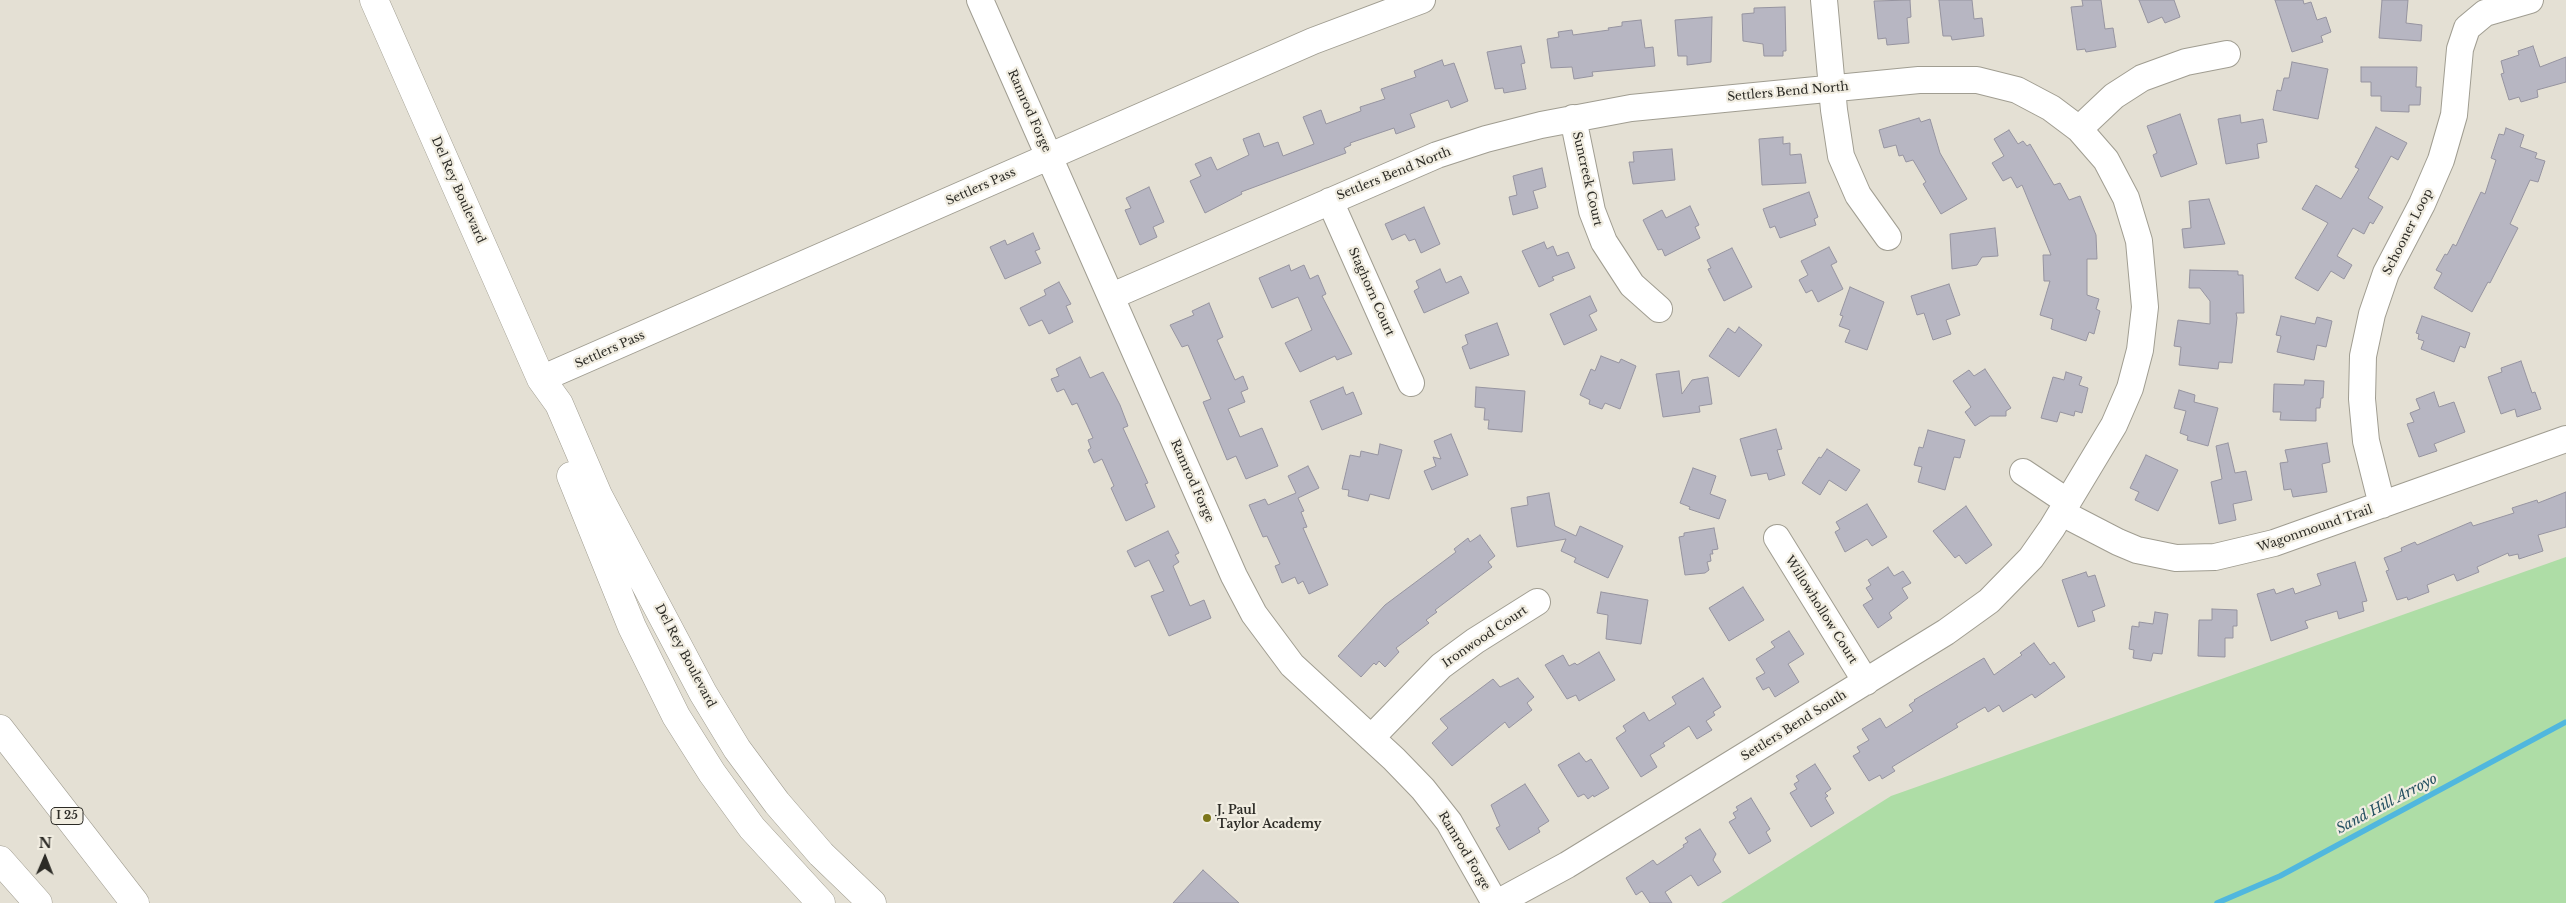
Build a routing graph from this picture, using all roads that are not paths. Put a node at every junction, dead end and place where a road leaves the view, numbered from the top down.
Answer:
1 (374, 0) edge
2 (980, 0) edge
3 (1422, 0) edge
4 (1824, 0) edge
5 (2530, 0) edge
6 (2227, 54) dead end
7 (1832, 88) junction
8 (1573, 118) junction
9 (2079, 129) junction
10 (1050, 157) junction
11 (1330, 200) junction
12 (1888, 237) dead end
13 (1112, 296) junction
14 (1659, 309) dead end
15 (541, 380) junction
16 (1411, 383) dead end
17 (2566, 440) edge
18 (2023, 472) dead end
19 (2382, 505) junction
20 (2065, 508) junction
21 (1777, 538) dead end
22 (1537, 602) dead end
23 (1866, 682) junction
24 (0, 729) edge
25 (1370, 738) junction
26 (0, 860) edge
27 (38, 903) edge
28 (134, 903) edge
29 (821, 903) edge
30 (872, 903) edge
31 (1496, 903) edge

1 - 15 main road, Del Rey Boulevard
2 - 10 street, Ramrod Forge
3 - 10 street, Settlers Pass
4 - 7 street
5 - 19 street, Schooner Loop
6 - 9 street
7 - 8 street, Settlers Bend North
7 - 9 street, Settlers Bend North
7 - 12 street
8 - 11 street, Settlers Bend North
8 - 14 street, Suncreek Court
9 - 20 street, Settlers Bend North
10 - 13 street, Ramrod Forge
10 - 15 street, Settlers Pass
11 - 13 street, Settlers Bend North
11 - 16 street, Staghorn Court
13 - 25 street, Ramrod Forge
15 - 29 main road, Del Rey Boulevard
15 - 30 main road, Del Rey Boulevard
17 - 19 street, Wagonmound Trail
18 - 20 street
19 - 20 street, Wagonmound Trail
20 - 23 street, Settlers Bend South
21 - 23 street, Willowhollow Court
22 - 25 street, Ironwood Court
23 - 31 street, Settlers Bend South
24 - 28 main road, I 25
25 - 31 street, Ramrod Forge
26 - 27 main road

